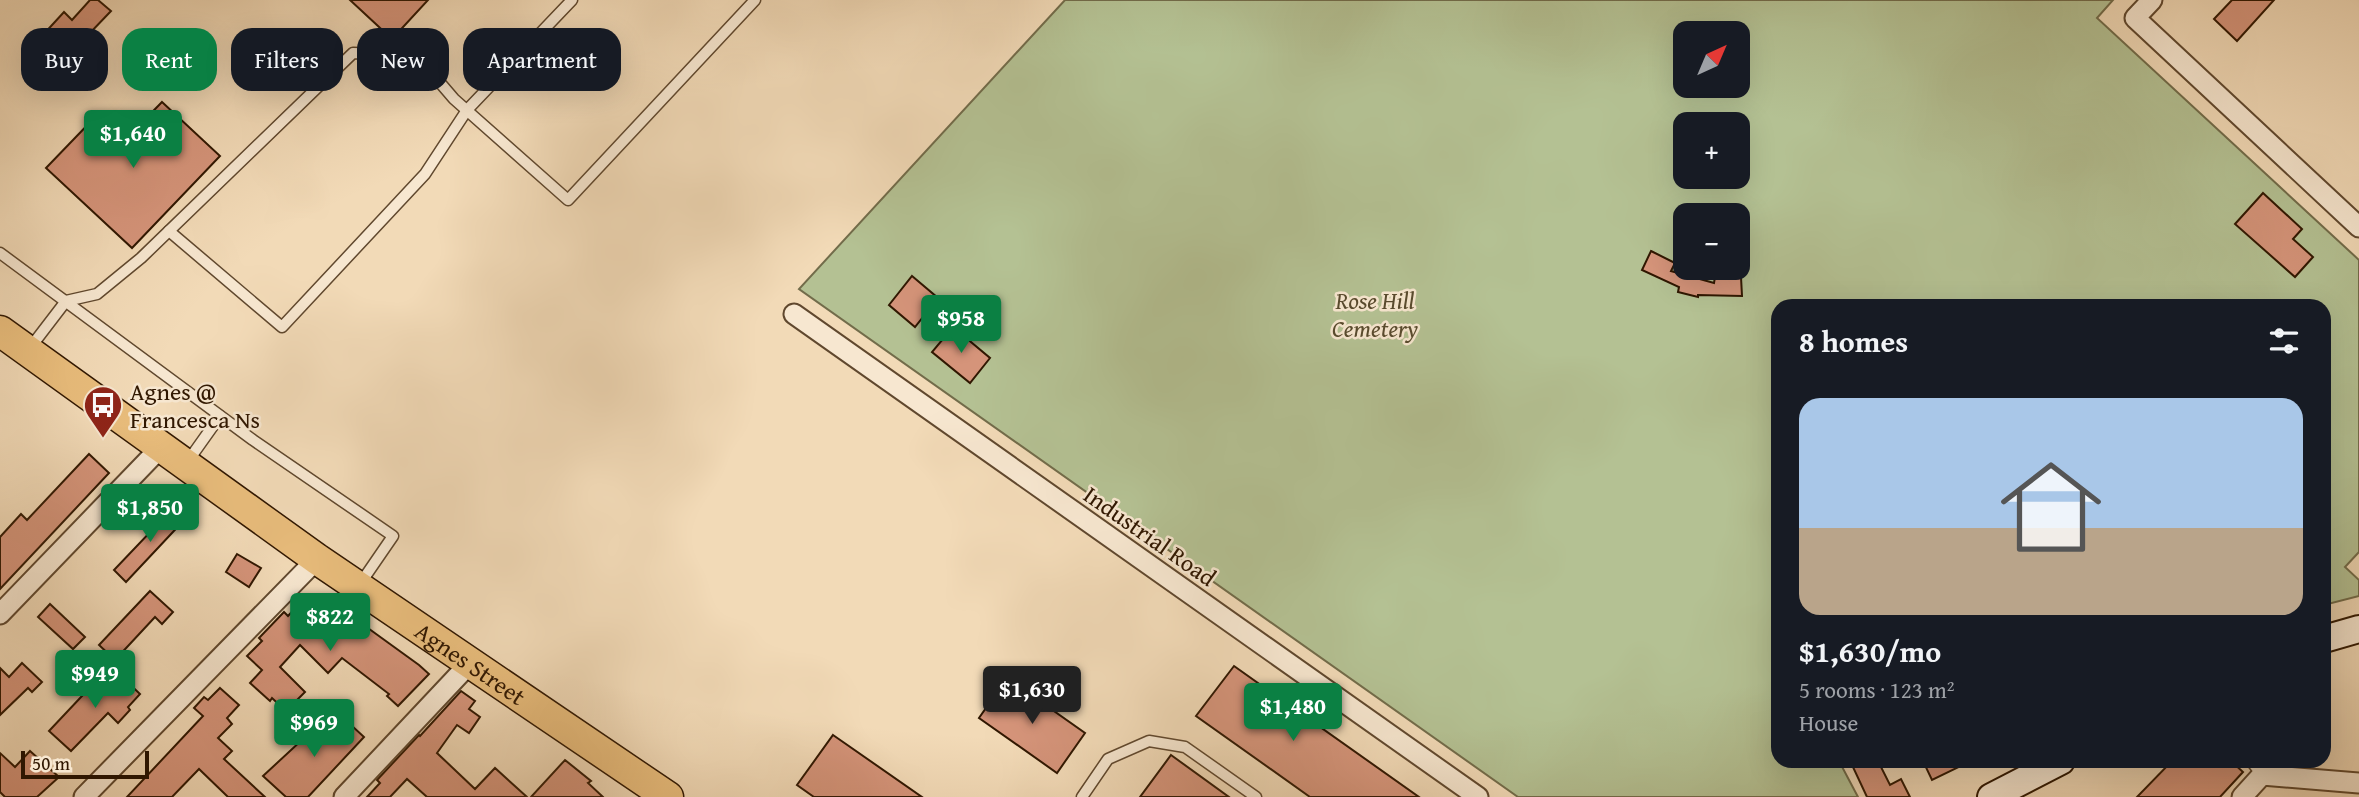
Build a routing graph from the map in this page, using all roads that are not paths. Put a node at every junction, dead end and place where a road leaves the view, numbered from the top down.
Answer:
1 (572, 0) edge
2 (755, 0) edge
3 (2152, 0) edge
4 (467, 110) junction
5 (2359, 227) edge
6 (169, 231) junction
7 (0, 253) edge
8 (65, 301) junction
9 (794, 314) dead end
10 (9, 341) edge
11 (220, 416) junction
12 (162, 446) junction
13 (186, 463) junction
14 (317, 559) junction
15 (359, 586) junction
16 (0, 614) edge
17 (2359, 629) edge
18 (2331, 637) edge
19 (471, 662) junction
20 (2047, 768) edge
21 (2257, 768) edge
22 (2359, 783) edge
23 (84, 797) edge
24 (344, 797) edge
25 (668, 797) edge
26 (1082, 797) edge
27 (1256, 797) edge
28 (1478, 797) edge
29 (1991, 797) edge
30 (2242, 797) edge

1 - 4 lane
2 - 4 lane
3 - 5 street
4 - 6 lane
4 - 6 lane
6 - 8 lane
7 - 8 lane
8 - 10 lane
8 - 11 lane
9 - 28 street, Industrial Road
10 - 12 main road, Agnes Street
11 - 13 lane
11 - 15 lane
12 - 13 main road, Agnes Street
12 - 16 street
13 - 14 main road, Agnes Street
14 - 15 main road, Agnes Street
14 - 23 street
15 - 19 main road, Agnes Street
17 - 18 main road
19 - 24 street
19 - 25 main road, Agnes Street
20 - 29 main road
21 - 22 street
21 - 30 street
26 - 27 lane

